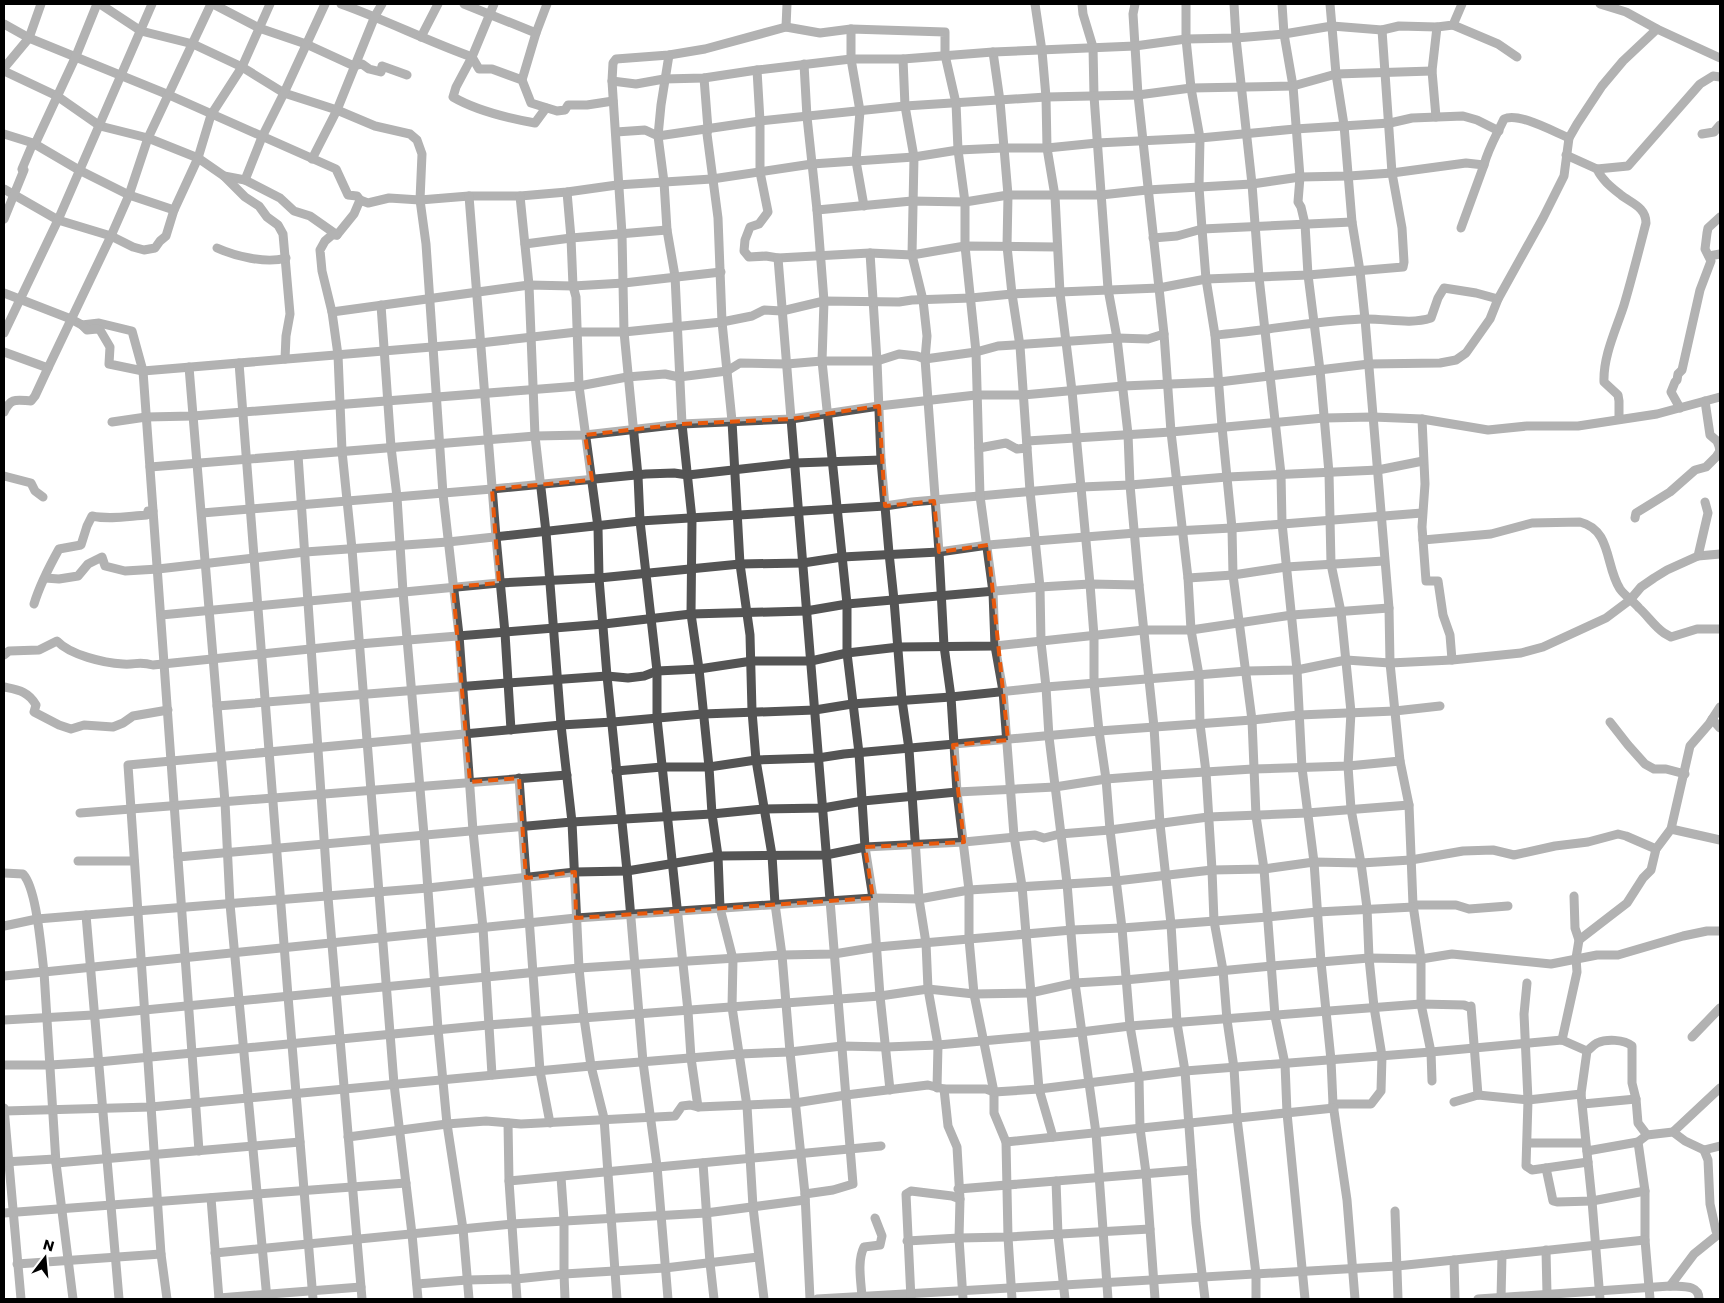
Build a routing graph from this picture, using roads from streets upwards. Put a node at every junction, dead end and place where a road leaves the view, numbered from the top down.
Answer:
1 (41, 4) edge
2 (98, 4) edge
3 (152, 4) edge
4 (212, 4) edge
5 (270, 4) edge
6 (326, 4) edge
7 (341, 4) edge
8 (382, 4) edge
9 (438, 4) edge
10 (464, 4) edge
11 (494, 4) edge
12 (547, 4) edge
13 (787, 4) edge
14 (1035, 4) edge
15 (1082, 4) edge
16 (1135, 4) edge
17 (1186, 4) edge
18 (1234, 4) edge
19 (1282, 4) edge
20 (1330, 4) edge
21 (1462, 4) edge
22 (1600, 4) edge
23 (489, 15) junction
24 (375, 16) junction
25 (4, 24) edge
26 (1453, 25) junction
27 (1332, 26) junction
28 (786, 27) junction
29 (1437, 27) junction
30 (260, 28) junction
31 (851, 29) junction
32 (1658, 29) junction
33 (1382, 30) junction
34 (141, 31) junction
35 (536, 33) junction
36 (1284, 34) junction
37 (421, 37) junction
38 (30, 38) junction
39 (1236, 38) junction
40 (1186, 39) junction
41 (193, 44) junction
42 (306, 44) junction
43 (1135, 46) junction
44 (1093, 47) junction
45 (1042, 51) junction
46 (993, 52) junction
47 (670, 55) junction
48 (945, 55) junction
49 (76, 56) junction
50 (472, 57) junction
51 (1518, 57) dead end
52 (1720, 58) edge
53 (852, 59) junction
54 (903, 59) junction
55 (804, 64) junction
56 (354, 66) junction
57 (242, 67) junction
58 (4, 70) edge
59 (757, 70) junction
60 (1384, 71) junction
61 (1432, 71) junction
62 (1336, 74) junction
63 (407, 75) dead end
64 (120, 76) junction
65 (1720, 77) edge
66 (704, 78) junction
67 (664, 79) junction
68 (522, 80) junction
69 (612, 81) junction
70 (1241, 86) junction
71 (1293, 86) junction
72 (1191, 88) junction
73 (284, 93) junction
74 (169, 95) junction
75 (1138, 95) junction
76 (58, 96) junction
77 (1046, 96) junction
78 (1094, 96) junction
79 (1000, 100) junction
80 (613, 101) junction
81 (956, 103) junction
82 (905, 106) junction
83 (546, 108) junction
84 (337, 110) junction
85 (860, 111) junction
86 (211, 115) junction
87 (807, 117) junction
88 (1436, 117) junction
89 (760, 121) junction
90 (1390, 123) junction
91 (1344, 125) junction
92 (1720, 125) edge
93 (100, 126) junction
94 (708, 129) junction
95 (1295, 129) junction
96 (1499, 131) junction
97 (616, 132) junction
98 (4, 134) edge
99 (1247, 134) junction
100 (1702, 134) dead end
101 (658, 136) junction
102 (262, 137) junction
103 (148, 138) junction
104 (1200, 138) junction
105 (1569, 138) junction
106 (1143, 142) junction
107 (33, 143) junction
108 (1097, 143) junction
109 (1003, 148) junction
110 (1047, 148) junction
111 (958, 150) junction
112 (1566, 156) junction
113 (914, 157) junction
114 (198, 158) junction
115 (312, 159) junction
116 (856, 161) junction
117 (812, 164) junction
118 (1484, 165) junction
119 (1597, 169) junction
120 (79, 170) junction
121 (760, 172) junction
122 (1392, 173) junction
123 (224, 176) junction
124 (1350, 176) junction
125 (1300, 177) junction
126 (712, 179) junction
127 (245, 180) junction
128 (664, 182) junction
129 (1252, 184) junction
130 (617, 185) junction
131 (1199, 187) junction
132 (4, 190) edge
133 (1147, 190) junction
134 (567, 192) junction
135 (14, 195) junction
136 (129, 195) junction
137 (1008, 195) junction
138 (1101, 195) junction
139 (469, 196) junction
140 (520, 196) junction
141 (1055, 196) junction
142 (360, 200) junction
143 (420, 200) junction
144 (912, 201) junction
145 (965, 202) junction
146 (864, 206) junction
147 (174, 210) junction
148 (817, 210) junction
149 (1720, 217) edge
150 (4, 219) edge
151 (58, 220) junction
152 (1352, 222) junction
153 (1305, 224) junction
154 (1254, 228) junction
155 (1461, 228) dead end
156 (1202, 229) junction
157 (667, 230) junction
158 (622, 234) junction
159 (337, 235) junction
160 (111, 236) junction
161 (571, 238) junction
162 (1153, 238) junction
163 (525, 244) junction
164 (965, 246) junction
165 (1008, 246) junction
166 (1056, 247) junction
167 (217, 248) dead end
168 (870, 253) junction
169 (1720, 254) edge
170 (820, 255) junction
171 (912, 255) junction
172 (1709, 256) junction
173 (286, 258) junction
174 (778, 258) junction
175 (1360, 271) junction
176 (721, 272) junction
177 (1308, 275) junction
178 (674, 276) junction
179 (1259, 277) junction
180 (1206, 279) junction
181 (624, 283) junction
182 (529, 285) junction
183 (573, 286) junction
184 (1159, 288) junction
185 (1108, 289) junction
186 (476, 292) junction
187 (4, 293) edge
188 (1060, 293) junction
189 (1012, 294) junction
190 (20, 298) junction
191 (430, 298) junction
192 (970, 298) junction
193 (1498, 299) junction
194 (923, 300) junction
195 (824, 301) junction
196 (873, 302) junction
197 (381, 305) junction
198 (782, 311) junction
199 (332, 312) junction
200 (71, 319) junction
201 (1364, 319) junction
202 (722, 322) junction
203 (1315, 322) junction
204 (82, 325) junction
205 (676, 326) junction
206 (1265, 331) junction
207 (577, 332) junction
208 (624, 332) junction
209 (4, 333) edge
210 (1164, 334) junction
211 (1215, 335) junction
212 (531, 337) junction
213 (1117, 338) junction
214 (1066, 341) junction
215 (480, 343) junction
216 (1020, 346) junction
217 (433, 347) junction
218 (386, 350) junction
219 (4, 352) edge
220 (976, 352) junction
221 (338, 355) junction
222 (285, 359) junction
223 (925, 360) junction
224 (822, 361) junction
225 (877, 361) junction
226 (239, 363) junction
227 (786, 364) junction
228 (1369, 364) junction
229 (189, 367) junction
230 (48, 368) junction
231 (1320, 370) junction
232 (143, 371) junction
233 (727, 371) junction
234 (1270, 375) junction
235 (627, 377) junction
236 (679, 377) junction
237 (1219, 382) junction
238 (1168, 383) junction
239 (579, 386) junction
240 (1123, 386) junction
241 (534, 388) junction
242 (1072, 391) junction
243 (484, 392) junction
244 (976, 395) junction
245 (1024, 395) junction
246 (436, 396) junction
247 (1720, 397) edge
248 (389, 400) junction
249 (927, 400) junction
250 (1705, 401) junction
251 (341, 403) junction
252 (879, 406) junction
253 (1680, 408) junction
254 (243, 411) junction
255 (4, 412) edge
256 (828, 414) junction
257 (193, 416) junction
258 (146, 417) junction
259 (1373, 417) junction
260 (1324, 418) junction
261 (791, 419) junction
262 (1422, 419) junction
263 (1619, 419) junction
264 (732, 421) junction
265 (112, 422) dead end
266 (1274, 423) junction
267 (682, 424) junction
268 (1222, 427) junction
269 (634, 428) junction
270 (1172, 432) junction
271 (1128, 434) junction
272 (585, 435) junction
273 (535, 436) junction
274 (1076, 438) junction
275 (488, 440) junction
276 (440, 443) junction
277 (1027, 445) junction
278 (391, 447) junction
279 (979, 448) junction
280 (342, 451) junction
281 (298, 455) junction
282 (246, 459) junction
283 (881, 460) junction
284 (1422, 461) junction
285 (198, 462) junction
286 (834, 462) junction
287 (795, 463) junction
288 (150, 467) junction
289 (735, 469) junction
290 (1378, 470) junction
291 (1329, 473) junction
292 (1281, 474) junction
293 (688, 475) junction
294 (4, 476) edge
295 (638, 476) junction
296 (1227, 477) junction
297 (592, 480) junction
298 (1178, 482) junction
299 (542, 485) junction
300 (1130, 486) junction
301 (1081, 487) junction
302 (492, 490) junction
303 (1030, 491) junction
304 (443, 494) junction
305 (980, 496) junction
306 (43, 497) dead end
307 (397, 498) junction
308 (934, 501) junction
309 (347, 502) junction
310 (1705, 502) dead end
311 (302, 505) junction
312 (885, 506) junction
313 (837, 509) junction
314 (250, 510) junction
315 (153, 511) junction
316 (798, 512) junction
317 (202, 513) junction
318 (1422, 513) junction
319 (1381, 515) junction
320 (736, 516) junction
321 (1635, 518) dead end
322 (692, 519) junction
323 (640, 521) junction
324 (1328, 521) junction
325 (1282, 523) junction
326 (598, 527) junction
327 (1232, 528) junction
328 (1182, 530) junction
329 (546, 532) junction
330 (1136, 533) junction
331 (496, 537) junction
332 (1085, 537) junction
333 (1423, 540) junction
334 (1035, 541) junction
335 (448, 542) junction
336 (400, 545) junction
337 (988, 545) junction
338 (352, 548) junction
339 (306, 552) junction
340 (939, 552) junction
341 (888, 553) junction
342 (1720, 554) edge
343 (1698, 556) junction
344 (842, 557) junction
345 (255, 558) junction
346 (1384, 561) junction
347 (206, 563) junction
348 (803, 563) junction
349 (740, 564) junction
350 (1331, 564) junction
351 (1286, 567) junction
352 (691, 568) junction
353 (158, 569) junction
354 (646, 573) junction
355 (1233, 575) junction
356 (45, 578) junction
357 (599, 578) junction
358 (1188, 578) junction
359 (550, 579) junction
360 (499, 583) junction
361 (1090, 584) junction
362 (1139, 584) junction
363 (453, 587) junction
364 (1040, 587) junction
365 (403, 592) junction
366 (993, 592) junction
367 (356, 597) junction
368 (942, 597) junction
369 (894, 600) junction
370 (1630, 600) junction
371 (308, 602) junction
372 (34, 604) dead end
373 (847, 604) junction
374 (258, 606) junction
375 (1389, 608) junction
376 (209, 610) junction
377 (806, 611) junction
378 (748, 612) junction
379 (1341, 612) junction
380 (691, 614) junction
381 (161, 615) junction
382 (1292, 616) junction
383 (651, 618) junction
384 (1240, 623) junction
385 (604, 624) junction
386 (552, 629) junction
387 (1720, 629) edge
388 (1144, 630) junction
389 (1191, 630) junction
390 (505, 633) junction
391 (459, 635) junction
392 (1094, 636) junction
393 (408, 640) junction
394 (1041, 642) junction
395 (359, 644) junction
396 (944, 646) junction
397 (995, 646) junction
398 (899, 647) junction
399 (311, 649) junction
400 (847, 653) junction
401 (262, 654) junction
402 (4, 655) edge
403 (213, 658) junction
404 (1346, 660) junction
405 (1452, 660) junction
406 (752, 661) junction
407 (810, 661) junction
408 (1390, 663) junction
409 (164, 664) junction
410 (699, 669) junction
411 (1297, 670) junction
412 (657, 671) junction
413 (1247, 671) junction
414 (1198, 675) junction
415 (607, 676) junction
416 (1149, 679) junction
417 (557, 680) junction
418 (507, 683) junction
419 (1094, 683) junction
420 (463, 686) junction
421 (1046, 686) junction
422 (4, 687) edge
423 (411, 690) junction
424 (1003, 691) junction
425 (363, 694) junction
426 (315, 698) junction
427 (951, 698) junction
428 (902, 700) junction
429 (265, 702) junction
430 (852, 704) junction
431 (217, 706) junction
432 (1440, 706) dead end
433 (1720, 706) edge
434 (168, 710) junction
435 (815, 710) junction
436 (752, 711) junction
437 (1352, 712) junction
438 (1395, 712) junction
439 (703, 714) junction
440 (1299, 715) junction
441 (656, 718) junction
442 (1712, 719) junction
443 (1252, 720) junction
444 (612, 722) junction
445 (1610, 722) dead end
446 (1200, 724) junction
447 (560, 725) junction
448 (1154, 727) junction
449 (1720, 728) edge
450 (511, 730) junction
451 (1099, 731) junction
452 (466, 734) junction
453 (1049, 737) junction
454 (416, 738) junction
455 (1008, 740) junction
456 (367, 743) junction
457 (953, 745) junction
458 (318, 747) junction
459 (908, 749) junction
460 (269, 752) junction
461 (859, 754) junction
462 (220, 756) junction
463 (818, 758) junction
464 (756, 760) junction
465 (171, 761) junction
466 (1400, 761) junction
467 (1348, 766) junction
468 (662, 767) junction
469 (709, 767) junction
470 (1302, 768) junction
471 (1253, 769) junction
472 (616, 771) junction
473 (1206, 772) junction
474 (568, 774) junction
475 (1685, 774) junction
476 (1158, 775) junction
477 (519, 778) junction
478 (1106, 779) junction
479 (470, 782) junction
480 (420, 786) junction
481 (1055, 787) junction
482 (371, 790) junction
483 (1011, 790) junction
484 (957, 792) junction
485 (321, 794) junction
486 (912, 797) junction
487 (273, 798) junction
488 (863, 801) junction
489 (225, 802) junction
490 (174, 806) junction
491 (1409, 806) junction
492 (822, 808) junction
493 (131, 809) junction
494 (763, 809) junction
495 (1351, 809) junction
496 (80, 813) dead end
497 (1308, 813) junction
498 (712, 814) junction
499 (667, 816) junction
500 (1256, 816) junction
501 (1208, 817) junction
502 (622, 819) junction
503 (572, 822) junction
504 (1160, 824) junction
505 (523, 826) junction
506 (1671, 829) junction
507 (1110, 830) junction
508 (473, 831) junction
509 (1060, 834) junction
510 (424, 835) junction
511 (1014, 836) junction
512 (374, 840) junction
513 (1720, 840) edge
514 (964, 842) junction
515 (324, 844) junction
516 (916, 844) junction
517 (865, 847) junction
518 (277, 848) junction
519 (1656, 849) junction
520 (227, 852) junction
521 (772, 854) junction
522 (826, 855) junction
523 (718, 856) junction
524 (178, 857) junction
525 (1411, 860) junction
526 (78, 861) dead end
527 (134, 861) junction
528 (1314, 862) junction
529 (673, 863) junction
530 (1362, 863) junction
531 (1264, 869) junction
532 (1212, 870) junction
533 (627, 871) junction
534 (575, 872) junction
535 (4, 873) edge
536 (1166, 874) junction
537 (526, 878) junction
538 (1116, 881) junction
539 (478, 883) junction
540 (1067, 883) junction
541 (1022, 886) junction
542 (428, 888) junction
543 (969, 890) junction
544 (378, 892) junction
545 (1574, 896) dead end
546 (328, 897) junction
547 (873, 898) junction
548 (920, 899) junction
549 (281, 900) junction
550 (830, 902) junction
551 (230, 904) junction
552 (775, 904) junction
553 (1413, 906) junction
554 (1508, 906) dead end
555 (182, 907) junction
556 (720, 908) junction
557 (1367, 908) junction
558 (138, 910) junction
559 (676, 912) junction
560 (1317, 912) junction
561 (86, 915) junction
562 (631, 915) junction
563 (1268, 917) junction
564 (576, 918) junction
565 (37, 919) junction
566 (1214, 921) junction
567 (529, 923) junction
568 (1171, 924) junction
569 (4, 926) edge
570 (483, 928) junction
571 (1122, 928) junction
572 (1072, 930) junction
573 (1720, 931) edge
574 (430, 933) junction
575 (1026, 934) junction
576 (382, 938) junction
577 (969, 939) junction
578 (1579, 940) junction
579 (333, 943) junction
580 (926, 943) junction
581 (284, 947) junction
582 (877, 947) junction
583 (235, 952) junction
584 (834, 954) junction
585 (782, 955) junction
586 (186, 957) junction
587 (733, 958) junction
588 (1369, 958) junction
589 (1576, 958) junction
590 (1421, 959) junction
591 (682, 961) junction
592 (141, 962) junction
593 (1321, 962) junction
594 (634, 966) junction
595 (1272, 966) junction
596 (90, 967) junction
597 (579, 968) junction
598 (1223, 970) junction
599 (44, 972) junction
600 (533, 972) junction
601 (1175, 975) junction
602 (4, 976) edge
603 (486, 977) junction
604 (1126, 980) junction
605 (434, 982) junction
606 (1075, 983) junction
607 (1527, 983) dead end
608 (387, 986) junction
609 (928, 989) junction
610 (337, 991) junction
611 (1030, 993) junction
612 (974, 994) junction
613 (288, 996) junction
614 (880, 996) junction
615 (838, 999) junction
616 (239, 1000) junction
617 (786, 1003) junction
618 (1421, 1004) junction
619 (189, 1005) junction
620 (732, 1007) junction
621 (1374, 1007) junction
622 (1720, 1008) edge
623 (144, 1009) junction
624 (688, 1011) junction
625 (1326, 1012) junction
626 (638, 1014) junction
627 (93, 1015) junction
628 (1275, 1016) junction
629 (47, 1018) junction
630 (584, 1018) junction
631 (4, 1020) edge
632 (1227, 1020) junction
633 (536, 1022) junction
634 (1177, 1023) junction
635 (488, 1025) junction
636 (1130, 1026) junction
637 (438, 1029) junction
638 (1081, 1032) junction
639 (390, 1034) junction
640 (1033, 1036) junction
641 (1692, 1037) dead end
642 (340, 1039) junction
643 (1562, 1040) junction
644 (984, 1041) junction
645 (1525, 1043) junction
646 (292, 1044) junction
647 (938, 1044) junction
648 (842, 1046) junction
649 (886, 1047) junction
650 (244, 1048) junction
651 (1474, 1048) junction
652 (1587, 1051) junction
653 (790, 1052) junction
654 (1431, 1052) junction
655 (192, 1053) junction
656 (739, 1054) junction
657 (1382, 1056) junction
658 (147, 1058) junction
659 (691, 1058) junction
660 (1331, 1060) junction
661 (98, 1062) junction
662 (643, 1062) junction
663 (1285, 1064) junction
664 (4, 1065) edge
665 (50, 1065) junction
666 (591, 1066) junction
667 (1234, 1068) junction
668 (540, 1071) junction
669 (1185, 1072) junction
670 (492, 1075) junction
671 (1139, 1078) junction
672 (443, 1080) junction
673 (1432, 1081) dead end
674 (394, 1084) junction
675 (1089, 1084) junction
676 (1720, 1088) edge
677 (941, 1089) junction
678 (1039, 1089) junction
679 (344, 1090) junction
680 (890, 1090) junction
681 (994, 1092) junction
682 (298, 1094) junction
683 (1581, 1094) junction
684 (846, 1095) junction
685 (1478, 1095) junction
686 (248, 1099) junction
687 (1636, 1099) junction
688 (1528, 1100) junction
689 (1454, 1102) dead end
690 (795, 1103) junction
691 (197, 1104) junction
692 (1583, 1104) junction
693 (747, 1106) junction
694 (1334, 1106) junction
695 (4, 1107) edge
696 (151, 1107) junction
697 (698, 1107) junction
698 (102, 1109) junction
699 (52, 1110) junction
700 (4, 1112) edge
701 (1287, 1113) junction
702 (604, 1118) junction
703 (652, 1118) junction
704 (1237, 1118) junction
705 (508, 1123) junction
706 (550, 1123) junction
707 (1189, 1123) junction
708 (447, 1124) junction
709 (1140, 1128) junction
710 (399, 1130) junction
711 (1673, 1132) junction
712 (1096, 1133) junction
713 (1646, 1135) junction
714 (348, 1136) junction
715 (1053, 1137) junction
716 (300, 1142) junction
717 (1006, 1142) junction
718 (1638, 1142) junction
719 (1528, 1143) junction
720 (253, 1146) junction
721 (881, 1146) dead end
722 (1720, 1146) edge
723 (1586, 1147) junction
724 (850, 1149) junction
725 (1704, 1150) junction
726 (199, 1151) junction
727 (800, 1154) junction
728 (154, 1155) junction
729 (752, 1158) junction
730 (107, 1159) junction
731 (56, 1161) junction
732 (6, 1162) edge
733 (1588, 1162) junction
734 (703, 1163) junction
735 (657, 1166) junction
736 (1546, 1168) junction
737 (1192, 1170) junction
738 (607, 1172) junction
739 (1146, 1174) junction
740 (561, 1176) junction
741 (1100, 1177) junction
742 (509, 1181) junction
743 (1056, 1181) junction
744 (406, 1183) junction
745 (1006, 1185) junction
746 (353, 1187) junction
747 (958, 1189) junction
748 (1645, 1190) junction
749 (304, 1191) junction
750 (257, 1194) junction
751 (805, 1197) junction
752 (211, 1198) junction
753 (960, 1199) junction
754 (1592, 1201) junction
755 (157, 1202) junction
756 (111, 1205) junction
757 (753, 1207) junction
758 (62, 1208) junction
759 (1394, 1210) dead end
760 (8, 1213) edge
761 (706, 1213) junction
762 (661, 1216) junction
763 (875, 1218) dead end
764 (611, 1219) junction
765 (564, 1220) junction
766 (512, 1224) junction
767 (463, 1229) junction
768 (1150, 1229) junction
769 (1102, 1231) junction
770 (412, 1234) junction
771 (1720, 1234) edge
772 (1058, 1235) junction
773 (1008, 1237) junction
774 (959, 1238) junction
775 (357, 1240) junction
776 (1645, 1240) junction
777 (907, 1241) junction
778 (309, 1244) junction
779 (1595, 1245) junction
780 (262, 1248) junction
781 (1546, 1250) junction
782 (215, 1253) junction
783 (161, 1254) junction
784 (1502, 1255) junction
785 (115, 1257) junction
786 (758, 1257) junction
787 (68, 1260) junction
788 (1454, 1260) junction
789 (710, 1263) junction
790 (17, 1264) junction
791 (1397, 1266) junction
792 (665, 1268) junction
793 (1352, 1269) junction
794 (615, 1272) junction
795 (1302, 1272) junction
796 (564, 1274) junction
797 (1256, 1274) junction
798 (1203, 1277) junction
799 (516, 1279) junction
800 (467, 1280) junction
801 (1154, 1280) junction
802 (1108, 1283) junction
803 (417, 1284) junction
804 (1065, 1285) junction
805 (1670, 1286) junction
806 (361, 1287) junction
807 (1649, 1287) junction
808 (1011, 1288) junction
809 (1547, 1294) junction
810 (313, 1295) edge
811 (963, 1295) edge
812 (1600, 1295) edge
813 (267, 1297) edge
814 (866, 1297) edge
815 (911, 1297) edge
816 (219, 1298) edge
817 (1500, 1298) edge
818 (21, 1299) edge
819 (73, 1299) edge
820 (119, 1299) edge
821 (167, 1299) edge
822 (362, 1299) edge
823 (418, 1299) edge
824 (469, 1299) edge
825 (517, 1299) edge
826 (565, 1299) edge
827 (617, 1299) edge
828 (668, 1299) edge
829 (714, 1299) edge
830 (764, 1299) edge
831 (810, 1299) edge
832 (817, 1299) edge
833 (1012, 1299) edge
834 (1065, 1299) edge
835 (1108, 1299) edge
836 (1155, 1299) edge
837 (1205, 1299) edge
838 (1256, 1299) edge
839 (1305, 1299) edge
840 (1355, 1299) edge
841 (1398, 1299) edge
842 (1455, 1299) edge
843 (1478, 1299) edge
844 (1650, 1299) edge
845 (1699, 1299) edge

1 - 38 street
2 - 34 street
2 - 49 street
3 - 34 street
4 - 30 street
4 - 41 street
5 - 30 street
6 - 42 street
7 - 24 street
8 - 24 street
9 - 37 street
10 - 23 street
11 - 23 street
12 - 35 street
13 - 28 street
14 - 45 street
15 - 44 street
16 - 43 street
17 - 40 street
18 - 39 street
19 - 36 street
20 - 27 street
21 - 26 street
22 - 32 street
23 - 35 street
23 - 50 street
24 - 37 street
24 - 56 street
25 - 38 street
26 - 29 street
26 - 51 street
27 - 33 street
27 - 36 street
27 - 62 street
28 - 31 street
28 - 47 street
29 - 33 street
29 - 61 street
30 - 42 street
30 - 57 street
31 - 48 street
31 - 53 street
32 - 52 street
32 - 105 street
33 - 60 street
34 - 41 street
34 - 64 street
35 - 68 street
36 - 39 street
36 - 71 street
37 - 50 street
38 - 49 street
38 - 58 street
39 - 40 street
39 - 70 street
40 - 43 street
40 - 72 street
41 - 57 street
41 - 74 street
42 - 56 street
42 - 73 street
43 - 44 street
43 - 75 street
44 - 45 street
44 - 78 street
45 - 46 street
45 - 77 street
46 - 48 street
46 - 79 street
47 - 67 street
47 - 69 street
48 - 54 street
48 - 81 street
49 - 64 street
49 - 76 street
50 - 68 street
50 - 83 street
53 - 54 street
53 - 55 street
53 - 85 street
54 - 82 street
55 - 59 street
55 - 87 street
56 - 63 street
56 - 84 street
57 - 73 street
57 - 86 street
58 - 76 street
59 - 66 street
59 - 89 street
60 - 61 street
60 - 62 street
60 - 90 street
61 - 88 street
62 - 71 street
62 - 91 street
64 - 74 street
64 - 93 street
65 - 119 street
66 - 67 street
66 - 94 street
67 - 69 street
67 - 101 street
68 - 83 street
69 - 80 street
70 - 71 street
70 - 72 street
70 - 99 street
71 - 95 street
72 - 75 street
72 - 104 street
73 - 84 street
73 - 102 street
74 - 86 street
74 - 103 street
75 - 78 street
75 - 106 street
76 - 93 street
76 - 107 street
77 - 78 street
77 - 79 street
77 - 110 street
78 - 108 street
79 - 81 street
79 - 109 street
80 - 83 street
80 - 97 street
81 - 82 street
81 - 111 street
82 - 85 street
82 - 113 street
84 - 115 street
84 - 143 street
85 - 87 street
85 - 116 street
86 - 102 street
86 - 114 street
87 - 89 street
87 - 117 street
88 - 90 street
88 - 96 street
89 - 94 street
89 - 121 street
90 - 91 street
90 - 122 street
91 - 95 street
91 - 124 street
92 - 100 street
93 - 103 street
93 - 120 street
94 - 101 street
94 - 126 street
95 - 99 street
95 - 125 street
96 - 105 street
96 - 118 street
97 - 101 street
97 - 130 street
98 - 107 street
99 - 104 street
99 - 129 street
101 - 128 street
102 - 115 street
102 - 127 street
103 - 114 street
103 - 136 street
104 - 106 street
104 - 131 street
105 - 112 street
106 - 108 street
106 - 133 street
107 - 120 street
107 - 135 street
108 - 110 street
108 - 138 street
109 - 110 street
109 - 111 street
109 - 137 street
110 - 141 street
111 - 113 street
111 - 145 street
112 - 119 street
112 - 193 street
113 - 116 street
113 - 144 street
114 - 123 street
114 - 147 street
115 - 142 street
116 - 117 street
116 - 146 street
117 - 121 street
117 - 148 street
118 - 122 street
118 - 155 street
119 - 263 street
120 - 136 street
120 - 151 street
121 - 126 street
121 - 174 street
122 - 124 street
122 - 175 street
123 - 127 street
123 - 173 street
124 - 125 street
124 - 152 street
125 - 129 street
125 - 153 street
126 - 128 street
126 - 176 street
127 - 159 street
128 - 130 street
128 - 157 street
129 - 131 street
129 - 154 street
130 - 134 street
130 - 158 street
131 - 133 street
131 - 156 street
132 - 135 street
133 - 138 street
133 - 162 street
134 - 140 street
134 - 161 street
135 - 150 street
135 - 151 street
136 - 147 street
136 - 160 street
137 - 141 street
137 - 145 street
137 - 165 street
138 - 141 street
138 - 185 street
139 - 140 street
139 - 143 street
139 - 186 street
140 - 163 street
141 - 166 street
142 - 143 street
142 - 159 street
143 - 191 street
144 - 145 street
144 - 146 street
144 - 171 street
145 - 164 street
146 - 148 street
147 - 160 street
148 - 170 street
149 - 172 street
151 - 160 street
151 - 190 street
152 - 153 street
152 - 175 street
153 - 154 street
153 - 177 street
154 - 156 street
154 - 179 street
156 - 162 street
156 - 180 street
157 - 158 street
157 - 178 street
158 - 161 street
158 - 181 street
159 - 199 street
160 - 200 street
161 - 163 street
161 - 183 street
162 - 184 street
163 - 182 street
164 - 165 street
164 - 171 street
164 - 192 street
165 - 166 street
165 - 189 street
166 - 188 street
167 - 173 street
168 - 170 street
168 - 171 street
168 - 196 street
169 - 172 street
170 - 174 street
170 - 195 street
171 - 194 street
172 - 253 street
173 - 222 street
174 - 198 street
175 - 177 street
175 - 201 street
176 - 178 street
176 - 202 street
177 - 179 street
177 - 203 street
178 - 181 street
178 - 205 street
179 - 180 street
179 - 206 street
180 - 184 street
180 - 211 street
181 - 183 street
181 - 208 street
182 - 183 street
182 - 186 street
182 - 212 street
183 - 207 street
184 - 185 street
184 - 210 street
185 - 188 street
185 - 213 street
186 - 191 street
186 - 215 street
187 - 190 street
188 - 189 street
188 - 214 street
189 - 192 street
189 - 216 street
190 - 200 street
190 - 209 street
191 - 197 street
191 - 217 street
192 - 194 street
192 - 220 street
193 - 201 street
193 - 228 street
194 - 196 street
194 - 223 street
195 - 196 street
195 - 198 street
195 - 224 street
196 - 225 street
197 - 199 street
197 - 218 street
198 - 202 street
198 - 227 street
199 - 221 street
200 - 204 street
200 - 230 street
201 - 203 street
201 - 228 street
202 - 205 street
202 - 233 street
203 - 206 street
203 - 231 street
204 - 232 street
204 - 232 street
205 - 208 street
205 - 236 street
206 - 211 street
206 - 234 street
207 - 208 street
207 - 212 street
207 - 239 street
208 - 235 street
210 - 213 street
210 - 238 street
211 - 237 street
212 - 215 street
212 - 241 street
213 - 214 street
213 - 240 street
214 - 216 street
214 - 242 street
215 - 217 street
215 - 243 street
216 - 220 street
216 - 245 street
217 - 218 street
217 - 246 street
218 - 221 street
218 - 248 street
219 - 230 street
220 - 223 street
220 - 244 street
221 - 222 street
221 - 251 street
222 - 226 street
223 - 225 street
223 - 249 street
224 - 225 street
224 - 227 street
224 - 256 street
225 - 252 street
226 - 229 street
226 - 254 street
227 - 233 street
227 - 261 street
228 - 231 street
228 - 259 street
229 - 232 street
229 - 257 street
230 - 255 street
231 - 234 street
231 - 260 street
232 - 258 street
233 - 236 street
233 - 264 street
234 - 237 street
234 - 266 street
235 - 236 street
235 - 239 street
235 - 269 street
236 - 267 street
237 - 238 street
237 - 268 street
238 - 240 street
238 - 270 street
239 - 241 street
239 - 272 street
240 - 242 street
240 - 271 street
241 - 243 street
241 - 273 street
242 - 245 street
242 - 274 street
243 - 246 street
243 - 275 street
244 - 245 street
244 - 249 street
244 - 279 street
245 - 277 street
246 - 248 street
246 - 276 street
247 - 250 street
248 - 251 street
248 - 278 street
249 - 252 street
249 - 308 street
250 - 253 street
250 - 321 street
251 - 254 street
251 - 280 street
252 - 256 street
252 - 283 street
253 - 263 street
254 - 257 street
254 - 282 street
256 - 261 street
256 - 286 street
257 - 258 street
257 - 285 street
258 - 265 street
258 - 288 street
259 - 260 street
259 - 262 street
259 - 290 street
260 - 266 street
260 - 291 street
261 - 264 street
261 - 287 street
262 - 263 street
262 - 284 street
264 - 267 street
264 - 289 street
266 - 268 street
266 - 292 street
267 - 269 street
267 - 293 street
268 - 270 street
268 - 296 street
269 - 272 street
269 - 295 street
270 - 271 street
270 - 298 street
271 - 274 street
271 - 300 street
272 - 273 street
272 - 297 street
273 - 275 street
273 - 299 street
274 - 277 street
274 - 301 street
275 - 276 street
275 - 302 street
276 - 278 street
276 - 304 street
277 - 279 street
277 - 303 street
278 - 280 street
278 - 307 street
279 - 305 street
280 - 281 street
280 - 309 street
281 - 282 street
281 - 311 street
282 - 285 street
282 - 314 street
283 - 286 street
283 - 312 street
284 - 290 street
284 - 318 street
285 - 288 street
285 - 317 street
286 - 287 street
286 - 313 street
287 - 289 street
287 - 316 street
288 - 315 street
289 - 293 street
289 - 320 street
290 - 291 street
290 - 319 street
291 - 292 street
291 - 324 street
292 - 296 street
292 - 325 street
293 - 295 street
293 - 322 street
294 - 306 street
295 - 297 street
295 - 323 street
296 - 298 street
296 - 327 street
297 - 299 street
297 - 326 street
298 - 300 street
298 - 328 street
299 - 302 street
299 - 329 street
300 - 301 street
300 - 330 street
301 - 303 street
301 - 332 street
302 - 304 street
302 - 331 street
303 - 305 street
303 - 334 street
304 - 307 street
304 - 335 street
305 - 308 street
305 - 337 street
307 - 309 street
307 - 336 street
308 - 312 street
308 - 340 street
309 - 311 street
309 - 338 street
310 - 343 street
311 - 314 street
311 - 339 street
312 - 313 street
312 - 341 street
313 - 316 street
313 - 344 street
314 - 317 street
314 - 345 street
315 - 353 street
315 - 356 street
316 - 320 street
316 - 348 street
317 - 347 street
318 - 319 street
318 - 333 street
319 - 324 street
319 - 346 street
320 - 322 street
320 - 349 street
322 - 323 street
322 - 352 street
323 - 326 street
323 - 354 street
324 - 325 street
324 - 350 street
325 - 327 street
325 - 351 street
326 - 329 street
326 - 357 street
327 - 328 street
327 - 355 street
328 - 330 street
328 - 358 street
329 - 331 street
329 - 359 street
330 - 332 street
330 - 362 street
331 - 335 street
331 - 360 street
332 - 334 street
332 - 361 street
333 - 370 street
333 - 405 street
334 - 337 street
334 - 364 street
335 - 336 street
335 - 363 street
336 - 338 street
336 - 365 street
337 - 340 street
337 - 366 street
338 - 339 street
338 - 367 street
339 - 345 street
339 - 371 street
340 - 341 street
340 - 368 street
341 - 344 street
341 - 369 street
342 - 343 street
343 - 370 street
344 - 348 street
344 - 373 street
345 - 347 street
345 - 374 street
346 - 350 street
346 - 375 street
347 - 353 street
347 - 376 street
348 - 349 street
348 - 377 street
349 - 352 street
349 - 378 street
350 - 351 street
350 - 379 street
351 - 355 street
351 - 382 street
352 - 354 street
352 - 380 street
353 - 356 street
353 - 381 street
354 - 357 street
354 - 383 street
355 - 358 street
355 - 384 street
356 - 372 street
357 - 359 street
357 - 385 street
358 - 389 street
359 - 360 street
359 - 386 street
360 - 363 street
360 - 390 street
361 - 362 street
361 - 364 street
361 - 392 street
362 - 388 street
363 - 365 street
363 - 391 street
364 - 366 street
364 - 394 street
365 - 367 street
365 - 393 street
366 - 368 street
366 - 397 street
367 - 371 street
367 - 395 street
368 - 369 street
368 - 396 street
369 - 373 street
369 - 398 street
370 - 387 street
370 - 405 street
371 - 374 street
371 - 399 street
373 - 377 street
373 - 400 street
374 - 376 street
374 - 401 street
375 - 379 street
375 - 408 street
376 - 381 street
376 - 403 street
377 - 378 street
377 - 407 street
378 - 380 street
378 - 406 street
379 - 382 street
379 - 404 street
380 - 383 street
380 - 410 street
381 - 409 street
382 - 384 street
382 - 411 street
383 - 385 street
383 - 412 street
384 - 389 street
384 - 413 street
385 - 386 street
385 - 415 street
386 - 390 street
386 - 417 street
388 - 389 street
388 - 392 street
388 - 416 street
389 - 414 street
390 - 391 street
390 - 418 street
391 - 393 street
391 - 420 street
392 - 394 street
392 - 419 street
393 - 395 street
393 - 423 street
394 - 397 street
394 - 421 street
395 - 399 street
395 - 425 street
396 - 397 street
396 - 398 street
396 - 427 street
397 - 424 street
398 - 400 street
398 - 428 street
399 - 401 street
399 - 426 street
400 - 407 street
400 - 430 street
401 - 403 street
401 - 429 street
402 - 409 street
403 - 409 street
403 - 431 street
404 - 408 street
404 - 411 street
404 - 437 street
405 - 408 street
406 - 407 street
406 - 410 street
406 - 436 street
407 - 435 street
408 - 438 street
409 - 434 street
410 - 412 street
410 - 439 street
411 - 413 street
411 - 440 street
412 - 415 street
412 - 441 street
413 - 414 street
413 - 443 street
414 - 416 street
414 - 446 street
415 - 417 street
415 - 444 street
416 - 419 street
416 - 448 street
417 - 418 street
417 - 447 street
418 - 420 street
418 - 450 street
419 - 421 street
419 - 451 street
420 - 423 street
420 - 452 street
421 - 424 street
421 - 453 street
422 - 434 street
423 - 425 street
423 - 454 street
424 - 427 street
424 - 455 street
425 - 426 street
425 - 456 street
426 - 429 street
426 - 458 street
427 - 428 street
427 - 457 street
428 - 430 street
428 - 459 street
429 - 431 street
429 - 460 street
430 - 435 street
430 - 461 street
431 - 462 street
432 - 438 street
433 - 442 street
434 - 465 street
435 - 436 street
435 - 463 street
436 - 439 street
436 - 464 street
437 - 438 street
437 - 440 street
437 - 467 street
438 - 466 street
439 - 441 street
439 - 469 street
440 - 443 street
440 - 470 street
441 - 444 street
441 - 468 street
442 - 449 street
442 - 475 street
443 - 446 street
443 - 471 street
444 - 447 street
444 - 472 street
445 - 475 street
446 - 448 street
446 - 473 street
447 - 450 street
447 - 474 street
448 - 451 street
448 - 476 street
450 - 452 street
451 - 453 street
451 - 478 street
452 - 454 street
452 - 479 street
453 - 455 street
453 - 481 street
454 - 456 street
454 - 480 street
455 - 457 street
455 - 483 street
456 - 458 street
456 - 482 street
457 - 459 street
457 - 484 street
458 - 460 street
458 - 485 street
459 - 461 street
459 - 486 street
460 - 462 street
460 - 487 street
461 - 463 street
461 - 488 street
462 - 465 street
462 - 489 street
463 - 464 street
463 - 492 street
464 - 469 street
464 - 494 street
465 - 490 street
465 - 493 street
466 - 467 street
466 - 491 street
467 - 470 street
467 - 495 street
468 - 469 street
468 - 472 street
468 - 499 street
469 - 498 street
470 - 471 street
470 - 497 street
471 - 473 street
471 - 500 street
472 - 502 street
473 - 476 street
473 - 501 street
474 - 477 street
474 - 503 street
475 - 506 street
476 - 478 street
476 - 504 street
477 - 479 street
477 - 505 street
478 - 481 street
478 - 507 street
479 - 480 street
479 - 508 street
480 - 482 street
480 - 510 street
481 - 483 street
481 - 509 street
482 - 485 street
482 - 512 street
483 - 484 street
483 - 511 street
484 - 486 street
484 - 514 street
485 - 487 street
485 - 515 street
486 - 488 street
486 - 516 street
487 - 489 street
487 - 518 street
488 - 492 street
488 - 517 street
489 - 490 street
489 - 520 street
490 - 493 street
490 - 524 street
491 - 495 street
491 - 525 street
492 - 494 street
492 - 522 street
493 - 496 street
493 - 527 street
494 - 498 street
494 - 521 street
495 - 497 street
495 - 530 street
497 - 500 street
497 - 528 street
498 - 499 street
498 - 523 street
499 - 502 street
499 - 529 street
500 - 501 street
500 - 531 street
501 - 504 street
501 - 532 street
502 - 503 street
502 - 533 street
503 - 505 street
503 - 534 street
504 - 507 street
504 - 536 street
505 - 508 street
505 - 537 street
506 - 513 street
506 - 519 street
507 - 509 street
507 - 538 street
508 - 510 street
508 - 539 street
509 - 511 street
509 - 540 street
510 - 512 street
510 - 542 street
511 - 514 street
511 - 541 street
512 - 515 street
512 - 544 street
514 - 516 street
514 - 543 street
515 - 518 street
515 - 546 street
516 - 517 street
516 - 548 street
517 - 522 street
517 - 547 street
518 - 520 street
518 - 549 street
519 - 525 street
519 - 578 street
520 - 524 street
520 - 551 street
521 - 522 street
521 - 523 street
521 - 552 street
522 - 550 street
523 - 529 street
523 - 556 street
524 - 555 street
525 - 530 street
525 - 553 street
526 - 527 street
527 - 558 street
528 - 530 street
528 - 531 street
528 - 560 street
529 - 533 street
529 - 559 street
530 - 557 street
531 - 532 street
531 - 563 street
532 - 536 street
532 - 566 street
533 - 534 street
533 - 562 street
534 - 537 street
534 - 564 street
535 - 565 street
536 - 538 street
536 - 568 street
537 - 539 street
537 - 567 street
538 - 540 street
538 - 571 street
539 - 542 street
539 - 570 street
540 - 541 street
540 - 572 street
541 - 543 street
541 - 575 street
542 - 544 street
542 - 574 street
543 - 548 street
543 - 577 street
544 - 546 street
544 - 576 street
545 - 578 street
546 - 549 street
546 - 579 street
547 - 548 street
547 - 550 street
547 - 582 street
548 - 580 street
549 - 551 street
549 - 581 street
550 - 552 street
550 - 584 street
551 - 555 street
551 - 583 street
552 - 556 street
552 - 585 street
553 - 554 street
553 - 557 street
553 - 590 street
555 - 558 street
555 - 586 street
556 - 559 street
556 - 587 street
557 - 560 street
557 - 588 street
558 - 561 street
558 - 592 street
559 - 562 street
559 - 591 street
560 - 563 street
560 - 593 street
561 - 565 street
561 - 596 street
562 - 564 street
562 - 594 street
563 - 566 street
563 - 595 street
564 - 567 street
564 - 597 street
565 - 569 street
565 - 599 street
566 - 568 street
566 - 598 street
567 - 570 street
567 - 600 street
568 - 571 street
568 - 601 street
570 - 574 street
570 - 603 street
571 - 572 street
571 - 604 street
572 - 575 street
572 - 606 street
573 - 589 street
574 - 576 street
574 - 605 street
575 - 577 street
575 - 611 street
576 - 579 street
576 - 608 street
577 - 580 street
577 - 612 street
578 - 589 street
579 - 581 street
579 - 610 street
580 - 582 street
580 - 609 street
581 - 583 street
581 - 613 street
582 - 584 street
582 - 614 street
583 - 586 street
583 - 616 street
584 - 585 street
584 - 615 street
585 - 587 street
585 - 617 street
586 - 592 street
586 - 619 street
587 - 591 street
587 - 620 street
588 - 590 street
588 - 593 street
588 - 621 street
589 - 590 street
589 - 643 street
590 - 618 street
591 - 594 street
591 - 624 street
592 - 596 street
592 - 623 street
593 - 595 street
593 - 625 street
594 - 597 street
594 - 626 street
595 - 598 street
595 - 628 street
596 - 599 street
596 - 627 street
597 - 600 street
597 - 630 street
598 - 601 street
598 - 632 street
599 - 602 street
599 - 629 street
600 - 603 street
600 - 633 street
601 - 604 street
601 - 634 street
603 - 605 street
603 - 635 street
604 - 606 street
604 - 636 street
605 - 608 street
605 - 637 street
606 - 611 street
606 - 638 street
607 - 645 street
608 - 610 street
608 - 639 street
609 - 612 street
609 - 614 street
609 - 647 street
610 - 613 street
610 - 642 street
611 - 612 street
611 - 640 street
612 - 644 street
613 - 616 street
613 - 646 street
614 - 615 street
614 - 649 street
615 - 617 street
615 - 648 street
616 - 619 street
616 - 650 street
617 - 620 street
617 - 653 street
618 - 621 street
618 - 651 street
618 - 654 street
619 - 623 street
619 - 655 street
620 - 624 street
620 - 656 street
621 - 625 street
621 - 657 street
622 - 641 street
623 - 627 street
623 - 658 street
624 - 626 street
624 - 659 street
625 - 628 street
625 - 660 street
626 - 630 street
626 - 662 street
627 - 629 street
627 - 661 street
628 - 632 street
628 - 663 street
629 - 631 street
629 - 665 street
630 - 633 street
630 - 666 street
632 - 634 street
632 - 667 street
633 - 635 street
633 - 668 street
634 - 636 street
634 - 669 street
635 - 637 street
635 - 670 street
636 - 638 street
636 - 671 street
637 - 639 street
637 - 672 street
638 - 640 street
638 - 675 street
639 - 642 street
639 - 674 street
640 - 644 street
640 - 678 street
642 - 646 street
642 - 679 street
643 - 645 street
643 - 652 street
644 - 647 street
644 - 681 street
645 - 651 street
645 - 688 street
646 - 650 street
646 - 682 street
647 - 649 street
647 - 677 street
648 - 649 street
648 - 653 street
648 - 684 street
649 - 680 street
650 - 655 street
650 - 686 street
651 - 654 street
651 - 685 street
652 - 683 street
652 - 687 street
653 - 656 street
653 - 690 street
654 - 657 street
654 - 673 street
655 - 658 street
655 - 691 street
656 - 659 street
656 - 693 street
657 - 660 street
657 - 694 street
658 - 661 street
658 - 696 street
659 - 662 street
659 - 697 street
660 - 663 street
660 - 694 street
661 - 665 street
661 - 698 street
662 - 666 street
662 - 703 street
663 - 667 street
663 - 701 street
664 - 665 street
665 - 699 street
666 - 668 street
666 - 702 street
667 - 669 street
667 - 704 street
668 - 670 street
668 - 706 street
669 - 671 street
669 - 707 street
670 - 672 street
671 - 675 street
671 - 709 street
672 - 674 street
672 - 708 street
674 - 679 street
674 - 710 street
675 - 678 street
675 - 712 street
676 - 711 street
677 - 680 street
677 - 681 street
677 - 747 street
678 - 681 street
678 - 715 street
679 - 682 street
679 - 714 street
680 - 684 street
681 - 717 street
682 - 686 street
682 - 716 street
683 - 688 street
683 - 692 street
684 - 690 street
684 - 724 street
685 - 688 street
685 - 689 street
686 - 691 street
686 - 720 street
687 - 692 street
687 - 713 street
688 - 719 street
690 - 693 street
690 - 727 street
691 - 696 street
691 - 726 street
692 - 723 street
693 - 697 street
693 - 729 street
694 - 701 street
694 - 793 street
695 - 700 street
696 - 698 street
696 - 728 street
697 - 703 street
698 - 699 street
698 - 730 street
699 - 700 street
699 - 731 street
700 - 732 street
701 - 704 street
701 - 795 street
702 - 703 street
702 - 706 street
702 - 738 street
703 - 735 street
704 - 707 street
704 - 797 street
705 - 706 street
705 - 708 street
705 - 742 street
707 - 709 street
707 - 737 street
708 - 710 street
708 - 767 street
709 - 712 street
709 - 739 street
710 - 714 street
710 - 744 street
711 - 713 street
711 - 725 street
712 - 715 street
712 - 741 street
713 - 718 street
714 - 746 street
715 - 717 street
716 - 720 street
716 - 749 street
717 - 745 street
718 - 723 street
718 - 748 street
719 - 723 street
719 - 736 street
720 - 726 street
720 - 750 street
721 - 724 street
722 - 725 street
723 - 733 street
724 - 727 street
724 - 751 street
725 - 771 street
726 - 728 street
727 - 729 street
727 - 751 street
728 - 730 street
728 - 755 street
729 - 734 street
729 - 757 street
730 - 731 street
730 - 756 street
731 - 732 street
731 - 758 street
732 - 760 street
733 - 736 street
733 - 754 street
734 - 735 street
734 - 761 street
735 - 738 street
735 - 762 street
736 - 754 street
737 - 739 street
737 - 798 street
738 - 740 street
738 - 764 street
739 - 741 street
739 - 768 street
740 - 742 street
740 - 765 street
741 - 743 street
741 - 769 street
742 - 766 street
743 - 745 street
743 - 772 street
744 - 746 street
744 - 770 street
745 - 747 street
745 - 773 street
746 - 749 street
746 - 775 street
747 - 753 street
748 - 754 street
748 - 776 street
749 - 750 street
749 - 778 street
750 - 752 street
750 - 780 street
751 - 757 street
751 - 831 street
752 - 755 street
752 - 782 street
753 - 774 street
753 - 777 street
754 - 779 street
755 - 756 street
755 - 783 street
756 - 758 street
756 - 785 street
757 - 761 street
757 - 786 street
758 - 760 street
758 - 787 street
759 - 791 street
760 - 790 street
761 - 762 street
761 - 789 street
762 - 764 street
762 - 792 street
763 - 814 street
764 - 765 street
764 - 794 street
765 - 766 street
765 - 796 street
766 - 767 street
766 - 799 street
767 - 770 street
767 - 800 street
768 - 769 street
768 - 801 street
769 - 772 street
769 - 802 street
770 - 775 street
770 - 803 street
771 - 805 street
772 - 773 street
772 - 804 street
773 - 774 street
773 - 808 street
774 - 777 street
774 - 811 street
775 - 778 street
775 - 806 street
776 - 779 street
776 - 807 street
777 - 815 street
778 - 780 street
778 - 810 street
779 - 781 street
779 - 812 street
780 - 782 street
780 - 813 street
781 - 784 street
781 - 809 street
782 - 816 street
783 - 785 street
783 - 821 street
784 - 788 street
784 - 817 street
785 - 787 street
785 - 820 street
786 - 789 street
786 - 830 street
787 - 790 street
787 - 819 street
788 - 791 street
788 - 842 street
789 - 792 street
789 - 829 street
790 - 818 street
791 - 793 street
791 - 841 street
792 - 794 street
792 - 828 street
793 - 795 street
793 - 840 street
794 - 796 street
794 - 827 street
795 - 797 street
795 - 839 street
796 - 799 street
796 - 826 street
797 - 798 street
797 - 838 street
798 - 801 street
798 - 837 street
799 - 800 street
799 - 825 street
800 - 803 street
800 - 824 street
801 - 802 street
801 - 836 street
802 - 804 street
802 - 835 street
803 - 823 street
804 - 808 street
804 - 834 street
805 - 807 street
805 - 845 street
806 - 810 street
806 - 822 street
807 - 812 street
807 - 844 street
808 - 811 street
808 - 833 street
809 - 812 street
809 - 817 street
810 - 813 street
811 - 815 street
813 - 816 street
814 - 815 street
814 - 832 street
817 - 843 street

